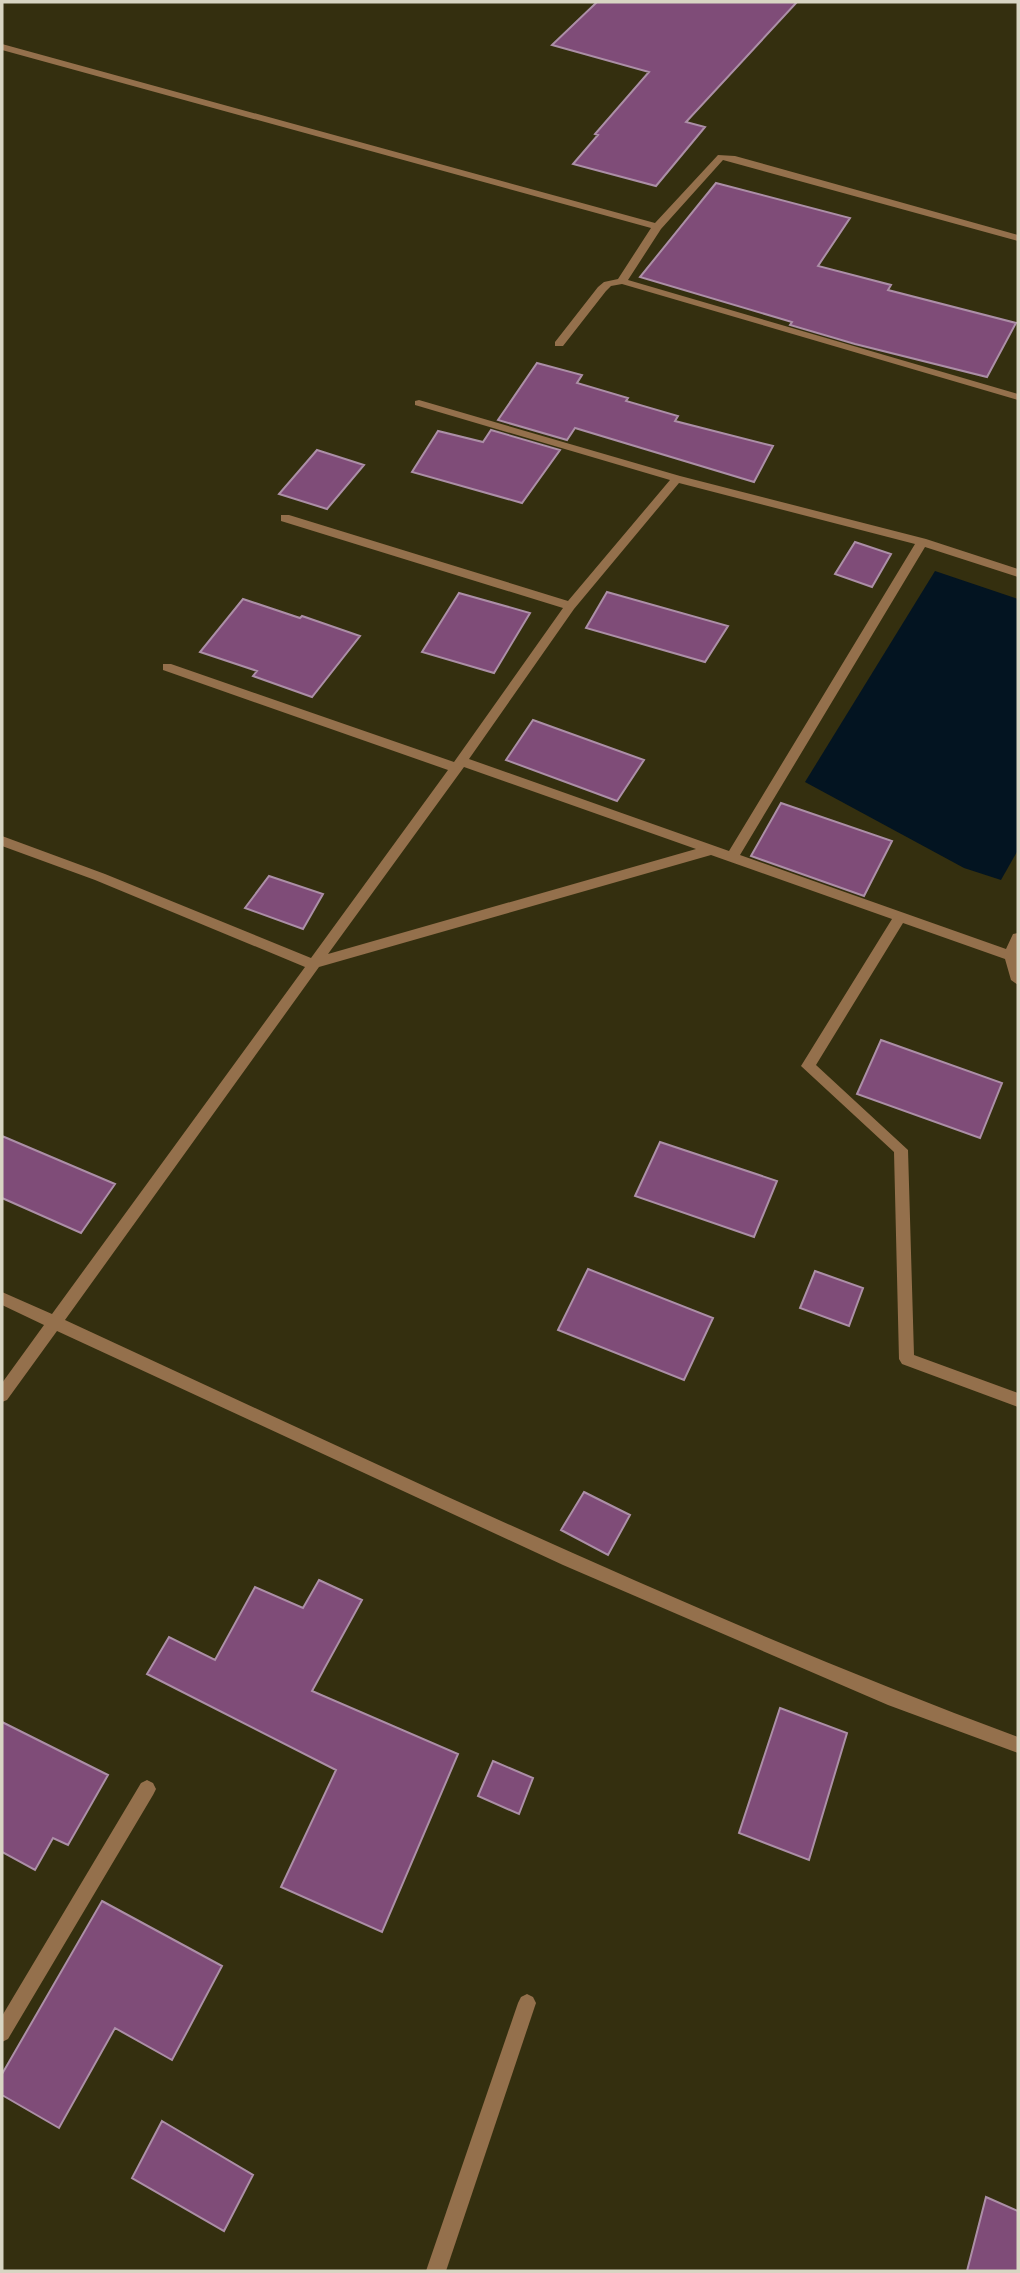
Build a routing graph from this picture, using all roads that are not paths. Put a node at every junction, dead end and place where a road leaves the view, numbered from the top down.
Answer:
1 (2, 47) edge
2 (657, 227) junction
3 (1018, 238) edge
4 (622, 281) junction
5 (559, 344) dead end
6 (1018, 397) edge
7 (419, 404) dead end
8 (677, 479) junction
9 (285, 518) dead end
10 (922, 542) junction
11 (1018, 573) edge
12 (570, 606) junction
13 (167, 667) dead end
14 (457, 764) junction
15 (2, 841) edge
16 (710, 850) junction
17 (732, 857) junction
18 (900, 917) junction
19 (1015, 950) edge
20 (312, 964) junction
21 (1018, 980) edge
22 (2, 1298) edge
23 (55, 1321) junction
24 (2, 1395) edge
25 (1018, 1401) edge
26 (1018, 1745) edge
27 (147, 1789) dead end
28 (527, 2003) dead end
29 (2, 2033) edge
30 (436, 2271) edge

1 - 2 street
2 - 3 street
2 - 4 street
4 - 5 street
4 - 6 street
7 - 8 street
8 - 10 street
8 - 12 street
9 - 12 street
10 - 11 street
10 - 17 street
12 - 14 street
13 - 14 street
14 - 16 street
14 - 20 street
15 - 20 street
16 - 17 street
16 - 20 street
17 - 18 street
18 - 19 street
18 - 25 street
19 - 21 street
20 - 23 street
22 - 23 street
23 - 24 street
23 - 26 street
27 - 29 street
28 - 30 street

